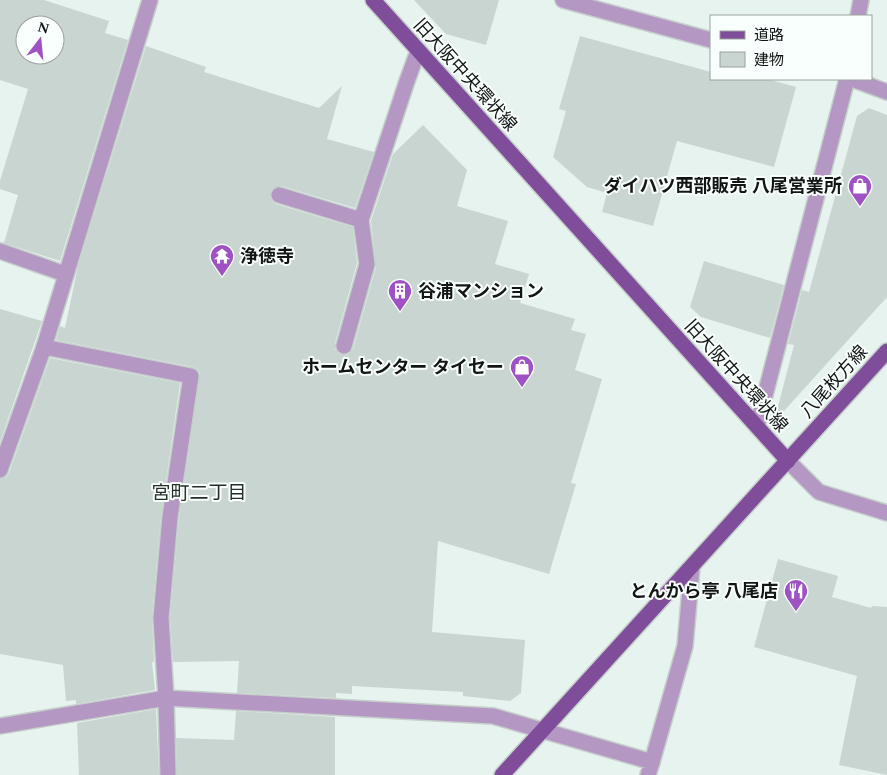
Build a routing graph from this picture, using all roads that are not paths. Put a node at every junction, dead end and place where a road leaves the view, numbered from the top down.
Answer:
1 (150, 0) edge
2 (373, 0) edge
3 (562, 0) edge
4 (861, 0) edge
5 (858, 15) edge
6 (710, 40) edge
7 (418, 51) junction
8 (847, 80) edge
9 (855, 80) edge
10 (887, 92) edge
11 (279, 195) dead end
12 (361, 220) junction
13 (0, 251) edge
14 (65, 274) junction
15 (344, 346) dead end
16 (44, 347) junction
17 (887, 351) edge
18 (756, 426) junction
19 (788, 461) junction
20 (0, 470) edge
21 (887, 513) edge
22 (692, 567) junction
23 (166, 698) junction
24 (0, 726) edge
25 (543, 729) junction
26 (650, 772) edge
27 (168, 775) edge
28 (502, 775) edge

1 - 14 street
2 - 7 main road, 旧大阪中央環状線
3 - 6 street
4 - 5 street
7 - 12 street
7 - 18 main road, 旧大阪中央環状線
8 - 18 street
9 - 10 street
11 - 12 street
12 - 15 street
13 - 14 street
14 - 16 street
16 - 20 street
16 - 23 street
17 - 19 main road, 八尾枚方線
18 - 19 main road, 旧大阪中央環状線
19 - 21 street
19 - 22 main road
22 - 25 main road
22 - 26 street
23 - 24 street
23 - 25 street
23 - 27 street
25 - 26 street
25 - 28 main road

